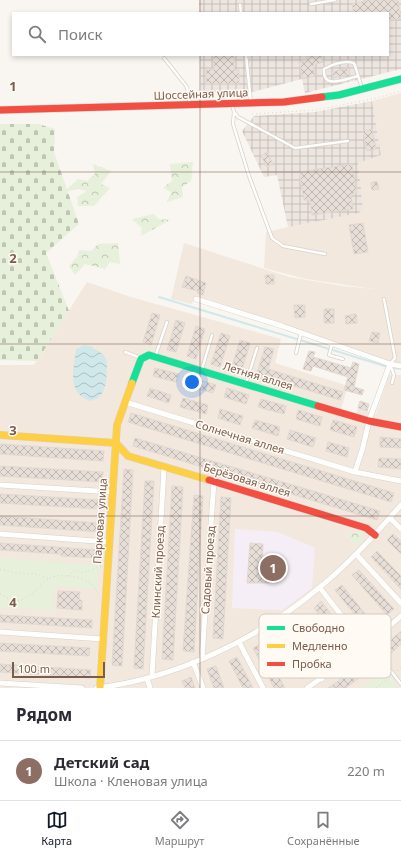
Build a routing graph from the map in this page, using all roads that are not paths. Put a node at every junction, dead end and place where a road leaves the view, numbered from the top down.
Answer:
1 (336, 0) edge
2 (311, 4) dead end
3 (240, 5) dead end
4 (241, 12) edge
5 (246, 56) edge
6 (164, 58) dead end
7 (358, 76) junction
8 (401, 79) edge
9 (362, 89) junction
10 (251, 103) junction
11 (232, 104) junction
12 (190, 105) junction
13 (0, 110) edge
14 (234, 112) junction
15 (348, 141) dead end
16 (325, 254) dead end
17 (196, 299) dead end
18 (384, 299) dead end
19 (167, 322) dead end
20 (301, 333) junction
21 (212, 335) dead end
22 (332, 344) junction
23 (257, 348) dead end
24 (125, 352) dead end
25 (296, 353) dead end
26 (155, 357) junction
27 (141, 358) junction
28 (343, 359) dead end
29 (390, 364) junction
30 (401, 366) edge
31 (201, 371) junction
32 (392, 383) dead end
33 (246, 384) junction
34 (126, 402) junction
35 (369, 422) junction
36 (401, 427) edge
37 (0, 435) edge
38 (116, 443) junction
39 (164, 468) junction
40 (355, 472) junction
41 (214, 481) junction
42 (401, 481) edge
43 (0, 485) edge
44 (113, 492) junction
45 (401, 505) edge
46 (390, 518) junction
47 (401, 529) edge
48 (0, 534) edge
49 (374, 535) junction
50 (109, 542) junction
51 (356, 554) junction
52 (320, 588) junction
53 (401, 603) edge
54 (283, 614) edge
55 (342, 614) edge
56 (401, 616) edge
57 (391, 625) edge
58 (259, 629) edge
59 (0, 632) edge
60 (103, 639) junction
61 (239, 642) junction
62 (202, 658) junction
63 (193, 662) junction
64 (391, 672) edge
65 (149, 677) junction
66 (322, 679) edge
67 (0, 682) edge
68 (401, 684) edge
69 (82, 688) edge
70 (96, 688) edge
71 (100, 688) edge
72 (150, 688) edge
73 (203, 688) edge
74 (263, 688) edge
75 (307, 688) edge

1 - 2 lane
3 - 4 lane
5 - 10 lane
6 - 12 lane
7 - 7 lane
7 - 9 lane
8 - 9 street, Шоссейная улица
9 - 10 street, Шоссейная улица
10 - 11 street, Шоссейная улица
11 - 12 street, Шоссейная улица
11 - 14 lane
12 - 13 street, Шоссейная улица
14 - 15 lane
14 - 16 lane
17 - 20 street
18 - 29 lane
19 - 26 lane
20 - 22 street
20 - 25 lane
21 - 31 lane
22 - 28 lane
22 - 29 street
23 - 33 lane
24 - 27 lane
26 - 27 street, Летняя аллея
26 - 31 street, Летняя аллея
27 - 34 street, Парковая улица
29 - 30 street
29 - 32 lane
29 - 35 street
31 - 33 street, Летняя аллея
33 - 35 street, Летняя аллея
34 - 38 street, Парковая улица
34 - 40 street, Солнечная аллея
35 - 36 street, Летняя аллея
35 - 40 street
37 - 38 street
38 - 39 street, Берёзовая аллея
38 - 44 street, Парковая улица
39 - 41 street, Берёзовая аллея
39 - 65 street, Клинский проезд
40 - 42 street, Солнечная аллея
41 - 49 street, Берёзовая аллея
41 - 62 street, Садовый проезд
43 - 44 street
44 - 50 street, Парковая улица
45 - 46 street
46 - 47 street
46 - 49 street
48 - 50 street
49 - 51 street
50 - 60 street, Парковая улица
51 - 52 street
51 - 53 street
52 - 54 street
52 - 55 street
56 - 57 street
58 - 61 street
59 - 60 street
60 - 71 street, Парковая улица
61 - 62 street
61 - 74 street
62 - 63 street
63 - 65 street
63 - 73 street
64 - 68 lane
65 - 71 street
65 - 72 street
66 - 75 street
67 - 69 street
70 - 71 street

